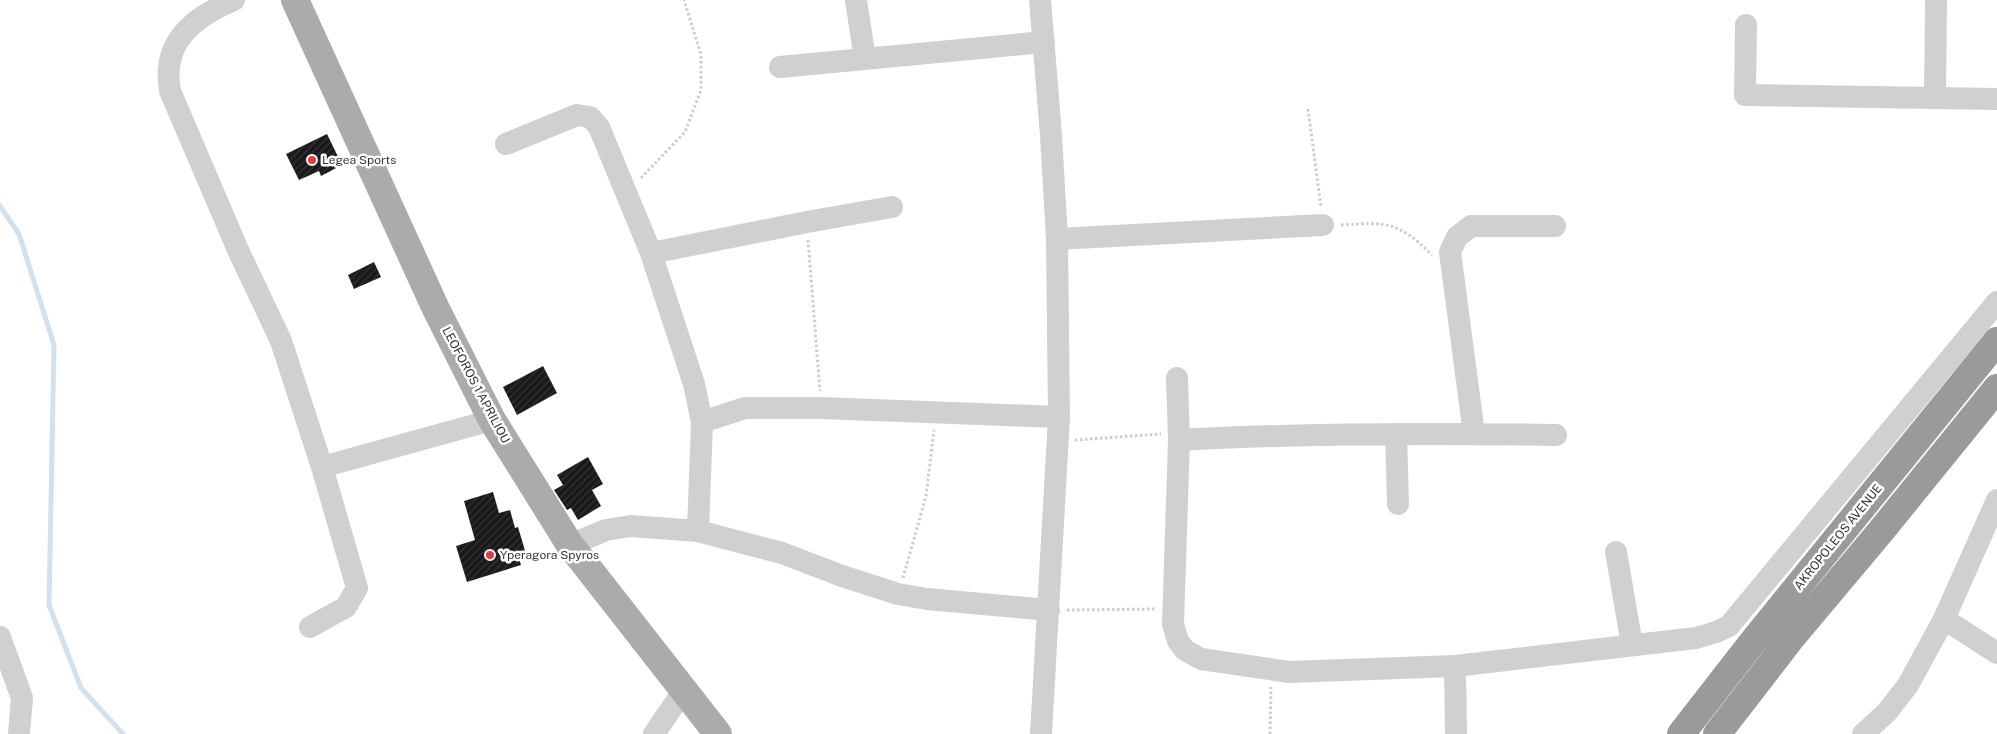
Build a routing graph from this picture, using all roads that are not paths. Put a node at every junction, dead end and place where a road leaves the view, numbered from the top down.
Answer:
1 (234, 0) edge
2 (295, 0) edge
3 (856, 0) edge
4 (1040, 0) edge
5 (1936, 0) edge
6 (1746, 25) dead end
7 (1044, 42) junction
8 (865, 59) junction
9 (780, 67) dead end
10 (1935, 98) junction
11 (1997, 99) edge
12 (506, 144) dead end
13 (892, 207) dead end
14 (1323, 225) road end
15 (1556, 226) dead end
16 (1057, 239) junction
17 (651, 253) junction
18 (1997, 302) edge
19 (1997, 341) edge
20 (1177, 378) dead end
21 (1997, 388) edge
22 (1059, 417) junction
23 (492, 420) junction
24 (702, 422) junction
25 (1396, 434) junction
26 (1474, 434) junction
27 (1556, 435) dead end
28 (1179, 436) junction
29 (322, 467) junction
30 (1997, 500) edge
31 (1398, 504) dead end
32 (698, 531) junction
33 (570, 545) junction
34 (1616, 552) dead end
35 (1049, 610) junction
36 (1944, 618) junction
37 (310, 627) dead end
38 (0, 637) edge
39 (1632, 645) junction
40 (1997, 653) edge
41 (1455, 666) junction
42 (684, 690) junction
43 (1707, 700) junction
44 (19, 734) edge
45 (654, 734) edge
46 (718, 734) edge
47 (1041, 734) edge
48 (1456, 734) edge
49 (1671, 734) edge
50 (1681, 734) edge
51 (1717, 734) edge
52 (1863, 734) edge

1 - 29 street
2 - 23 main road, LEOFOROS 1 APRILIOU
3 - 8 street
4 - 7 street
5 - 10 street
6 - 10 street
7 - 8 street
7 - 16 street
8 - 9 street
10 - 11 street
12 - 17 street
13 - 17 street
14 - 16 street
15 - 26 street
16 - 22 street
17 - 24 street
18 - 39 street
19 - 43 highway, AKROPOLEOS AVENUE
20 - 28 street
21 - 51 highway
22 - 24 street
22 - 35 street
23 - 29 street
23 - 33 main road, LEOFOROS 1 APRILIOU
24 - 32 street
25 - 26 street
25 - 28 street
25 - 31 street
26 - 27 street
28 - 41 street
29 - 37 street
30 - 36 street
32 - 33 street
32 - 35 street
33 - 42 main road, LEOFOROS 1 APRILIOU
34 - 39 street
35 - 47 street
36 - 40 street
36 - 52 street
38 - 44 street
39 - 41 street
41 - 48 street
42 - 45 street
42 - 46 main road, LEOFOROS 1 APRILIOU
43 - 49 street
43 - 50 highway, AKROPOLEOS AVENUE

